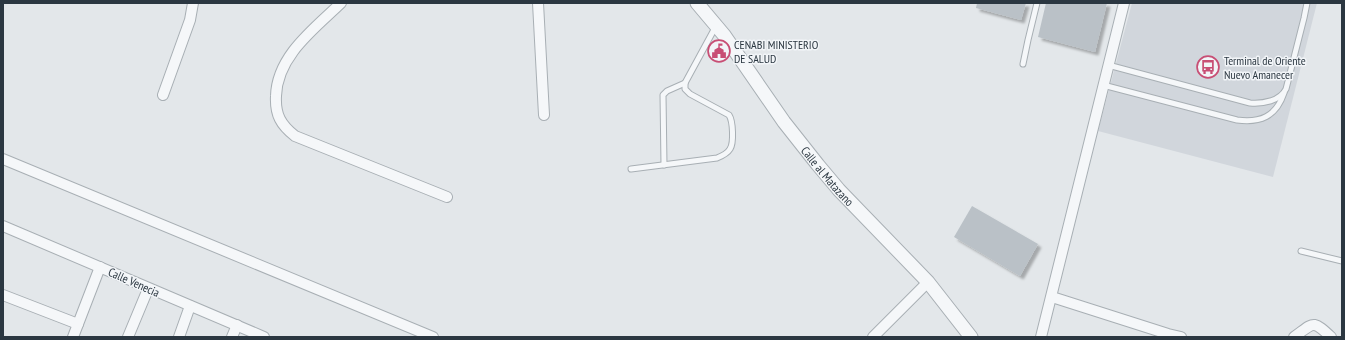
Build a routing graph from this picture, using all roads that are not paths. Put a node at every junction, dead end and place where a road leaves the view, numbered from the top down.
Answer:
1 (193, 3) edge
2 (341, 3) edge
3 (538, 3) edge
4 (698, 3) edge
5 (1037, 3) edge
6 (1124, 3) edge
7 (1307, 3) edge
8 (716, 25) junction
9 (1023, 64) dead end
10 (1108, 65) junction
11 (685, 83) junction
12 (1103, 85) junction
13 (1284, 92) junction
14 (164, 95) dead end
15 (544, 115) dead end
16 (3, 159) edge
17 (664, 165) junction
18 (631, 169) dead end
19 (447, 197) dead end
20 (3, 226) edge
21 (1301, 251) dead end
22 (1342, 261) edge
23 (100, 267) junction
24 (928, 282) junction
25 (148, 289) junction
26 (3, 294) edge
27 (1052, 297) junction
28 (190, 306) junction
29 (78, 324) junction
30 (237, 325) junction
31 (1161, 334) edge
32 (73, 337) edge
33 (128, 337) edge
34 (178, 337) edge
35 (232, 337) edge
36 (264, 337) edge
37 (433, 337) edge
38 (873, 337) edge
39 (971, 337) edge
40 (1042, 337) edge
41 (1181, 337) edge
42 (1294, 337) edge
43 (1331, 337) edge

1 - 14 street
2 - 19 street
3 - 15 street
4 - 8 street, Calle al Matazano
5 - 9 lane
6 - 10 street
7 - 13 lane
8 - 11 lane
8 - 24 street, Calle al Matazano
10 - 12 street
10 - 13 lane
11 - 17 lane
11 - 17 lane
12 - 13 lane
12 - 27 street
16 - 37 street
17 - 18 lane
20 - 23 street, Calle Venecia
21 - 22 lane
23 - 25 street, Calle Venecia
23 - 29 street
24 - 38 street
24 - 39 street, Calle al Matazano
25 - 28 street, Calle Venecia
25 - 33 street
26 - 29 street
27 - 31 street
27 - 40 street
28 - 30 street, Calle Venecia
28 - 34 street
29 - 32 street
30 - 35 street
30 - 36 street, Calle Venecia
31 - 41 street
42 - 43 street

